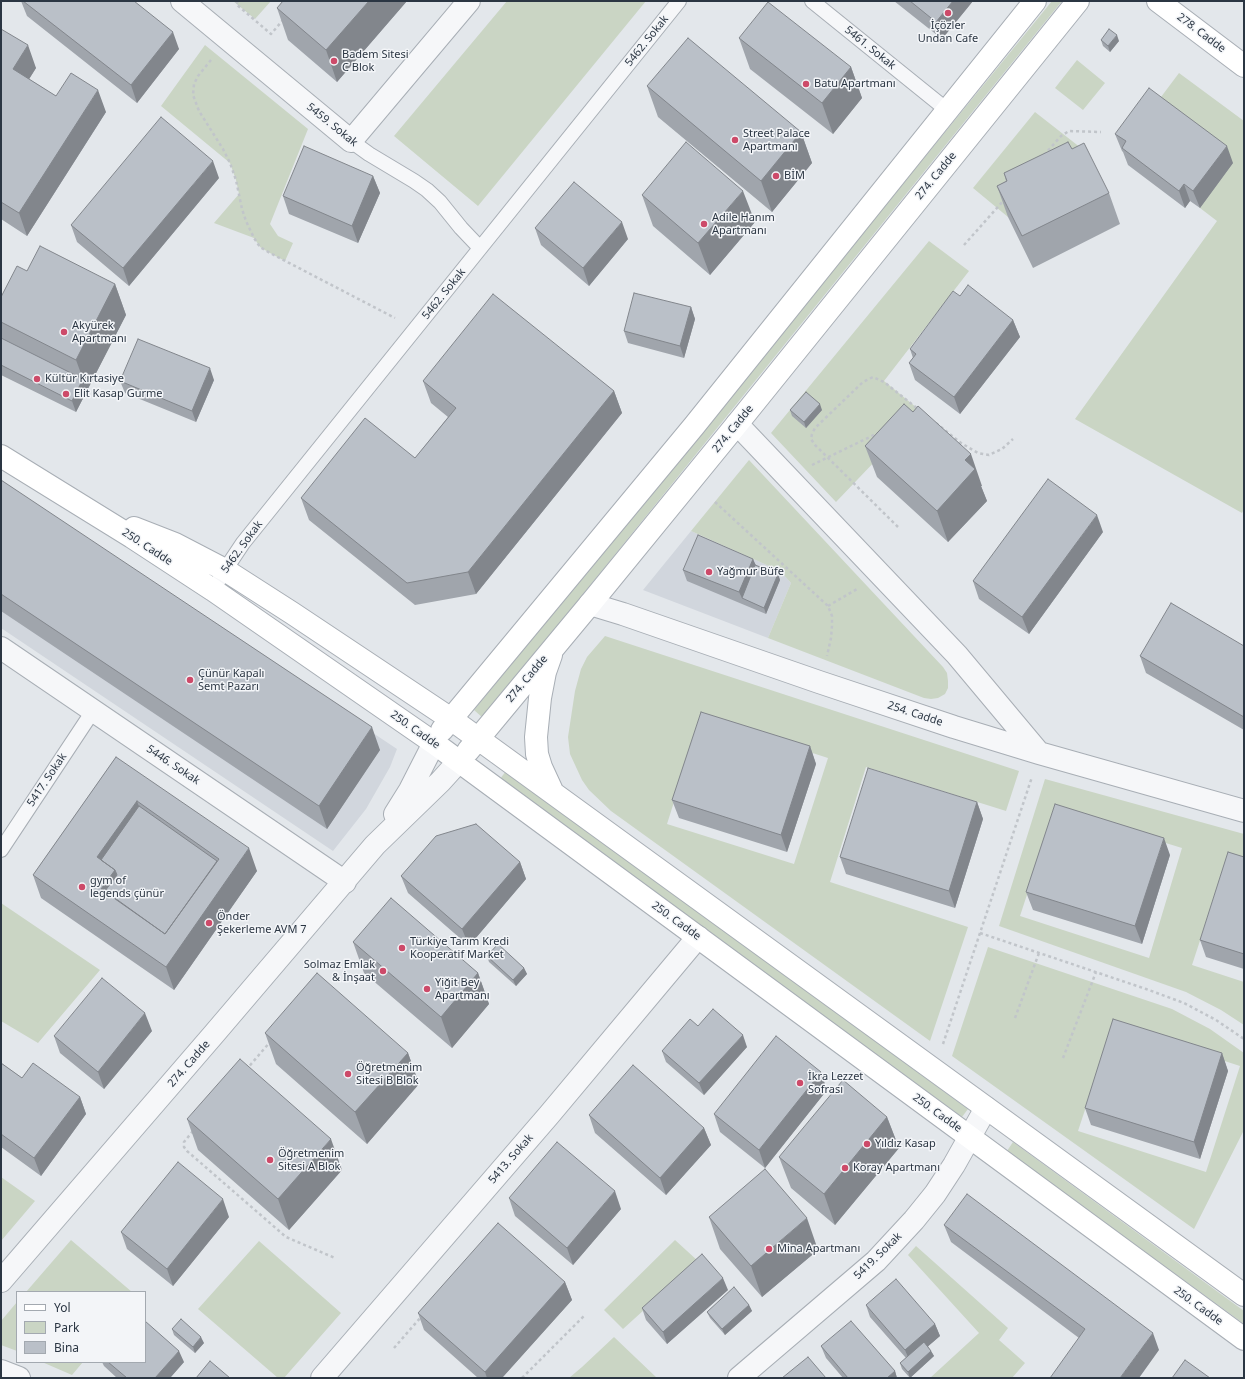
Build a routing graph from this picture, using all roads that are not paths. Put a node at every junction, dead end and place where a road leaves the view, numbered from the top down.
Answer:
1 (182, 1) edge
2 (469, 1) edge
3 (679, 1) edge
4 (812, 1) edge
5 (1035, 1) edge
6 (1078, 1) edge
7 (1158, 1) edge
8 (1244, 66) edge
9 (947, 110) junction
10 (351, 141) junction
11 (480, 248) junction
12 (737, 424) junction
13 (1, 456) edge
14 (100, 517) junction
15 (225, 570) junction
16 (213, 590) junction
17 (590, 604) junction
18 (554, 647) junction
19 (1, 648) edge
20 (93, 711) junction
21 (451, 719) junction
22 (477, 739) junction
23 (434, 743) junction
24 (1039, 753) junction
25 (459, 761) junction
26 (554, 794) junction
27 (1244, 811) edge
28 (375, 845) junction
29 (1, 850) edge
30 (345, 882) junction
31 (698, 938) junction
32 (986, 1108) junction
33 (970, 1137) junction
34 (1, 1281) edge
35 (1244, 1295) edge
36 (1244, 1339) edge
37 (1, 1371) edge
38 (19, 1378) edge
39 (322, 1378) edge
40 (739, 1378) edge

1 - 10 street, 5459. Sokak
2 - 10 street
3 - 11 lane, 5462. Sokak
4 - 9 lane, 5461. Sokak
5 - 9 street, 274. Cadde
6 - 12 street, 274. Cadde
7 - 8 street, 278. Cadde
9 - 21 street, 274. Cadde
10 - 11 lane, 5459. Sokak
11 - 15 lane, 5462. Sokak
12 - 17 street, 274. Cadde
12 - 24 street
13 - 14 street, 250. Cadde
14 - 15 street, 250. Cadde
14 - 16 street, 250. Cadde
15 - 16 lane, 5462. Sokak
15 - 21 street, 250. Cadde
16 - 23 street, 250. Cadde
17 - 18 street, 274. Cadde
17 - 24 street, 254. Cadde
18 - 22 street, 274. Cadde
18 - 26 street
19 - 20 street, 5446. Sokak
20 - 29 lane, 5417. Sokak
20 - 30 street, 5446. Sokak
21 - 22 street, 250. Cadde
21 - 23 street, 274. Cadde
22 - 25 street, 274. Cadde
22 - 26 street, 250. Cadde
23 - 25 street, 250. Cadde
23 - 28 street, 274. Cadde
24 - 27 street, 254. Cadde
25 - 28 street, 274. Cadde
25 - 31 street, 250. Cadde
26 - 32 street, 250. Cadde
28 - 30 street, 274. Cadde
30 - 34 street, 274. Cadde
31 - 33 street, 250. Cadde
31 - 39 street, 5413. Sokak
32 - 33 street, 5419. Sokak
32 - 35 street, 250. Cadde
33 - 36 street, 250. Cadde
33 - 40 street, 5419. Sokak
37 - 38 street

